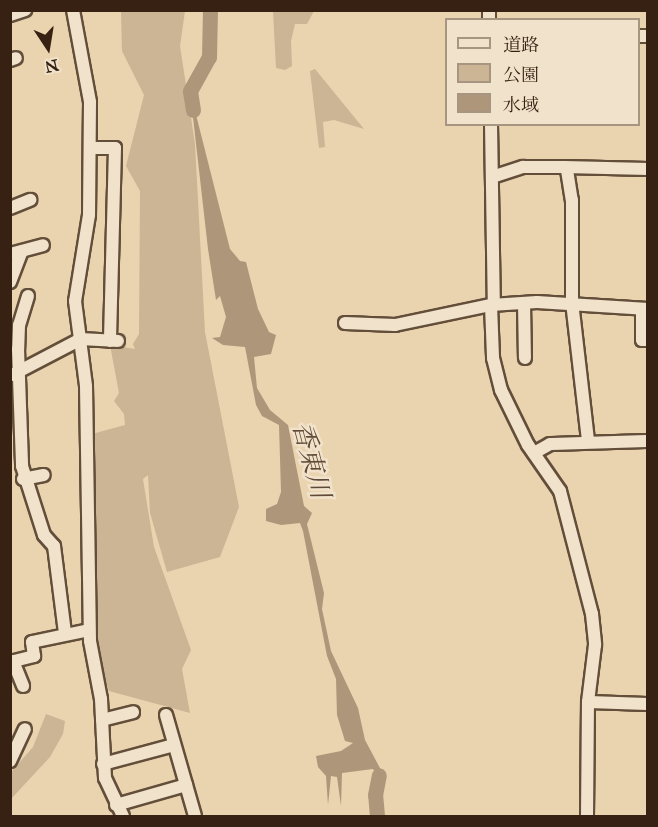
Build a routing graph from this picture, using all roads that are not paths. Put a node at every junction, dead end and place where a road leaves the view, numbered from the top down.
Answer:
1 (73, 10) edge
2 (491, 126) edge
3 (90, 148) junction
4 (564, 167) junction
5 (648, 170) edge
6 (492, 177) junction
7 (30, 200) dead end
8 (10, 208) edge
9 (43, 245) dead end
10 (16, 253) edge
11 (10, 282) edge
12 (28, 296) dead end
13 (572, 302) junction
14 (524, 303) junction
15 (493, 305) junction
16 (645, 309) edge
17 (345, 323) dead end
18 (81, 339) junction
19 (648, 340) edge
20 (525, 358) dead end
21 (14, 373) edge
22 (588, 441) junction
23 (648, 441) edge
24 (534, 453) junction
25 (44, 475) dead end
26 (24, 479) junction
27 (89, 630) junction
28 (65, 633) junction
29 (12, 662) edge
30 (22, 686) dead end
31 (588, 702) junction
32 (648, 704) edge
33 (133, 712) dead end
34 (166, 716) dead end
35 (102, 720) junction
36 (25, 729) dead end
37 (174, 745) junction
38 (10, 761) edge
39 (103, 764) junction
40 (186, 785) junction
41 (116, 805) junction
42 (123, 816) edge
43 (195, 816) edge
44 (587, 816) edge

1 - 3 street
2 - 6 street
3 - 18 street
3 - 18 street
4 - 5 street
4 - 6 street
4 - 13 street
6 - 15 street
7 - 8 street
9 - 10 street
10 - 11 street
12 - 21 street
13 - 14 street
13 - 16 street
13 - 22 street
14 - 15 street
14 - 20 street
15 - 17 street
15 - 24 street
16 - 19 street
18 - 21 street
18 - 27 street
21 - 26 street
22 - 23 street
22 - 24 street
24 - 31 street
25 - 26 street
26 - 28 street
27 - 28 street
27 - 35 street
28 - 29 street
29 - 30 street
31 - 32 street
31 - 44 street
33 - 35 street
34 - 37 street
35 - 39 street
36 - 38 street
37 - 39 street
37 - 40 street
39 - 41 street
40 - 41 street
40 - 43 street
41 - 42 street

